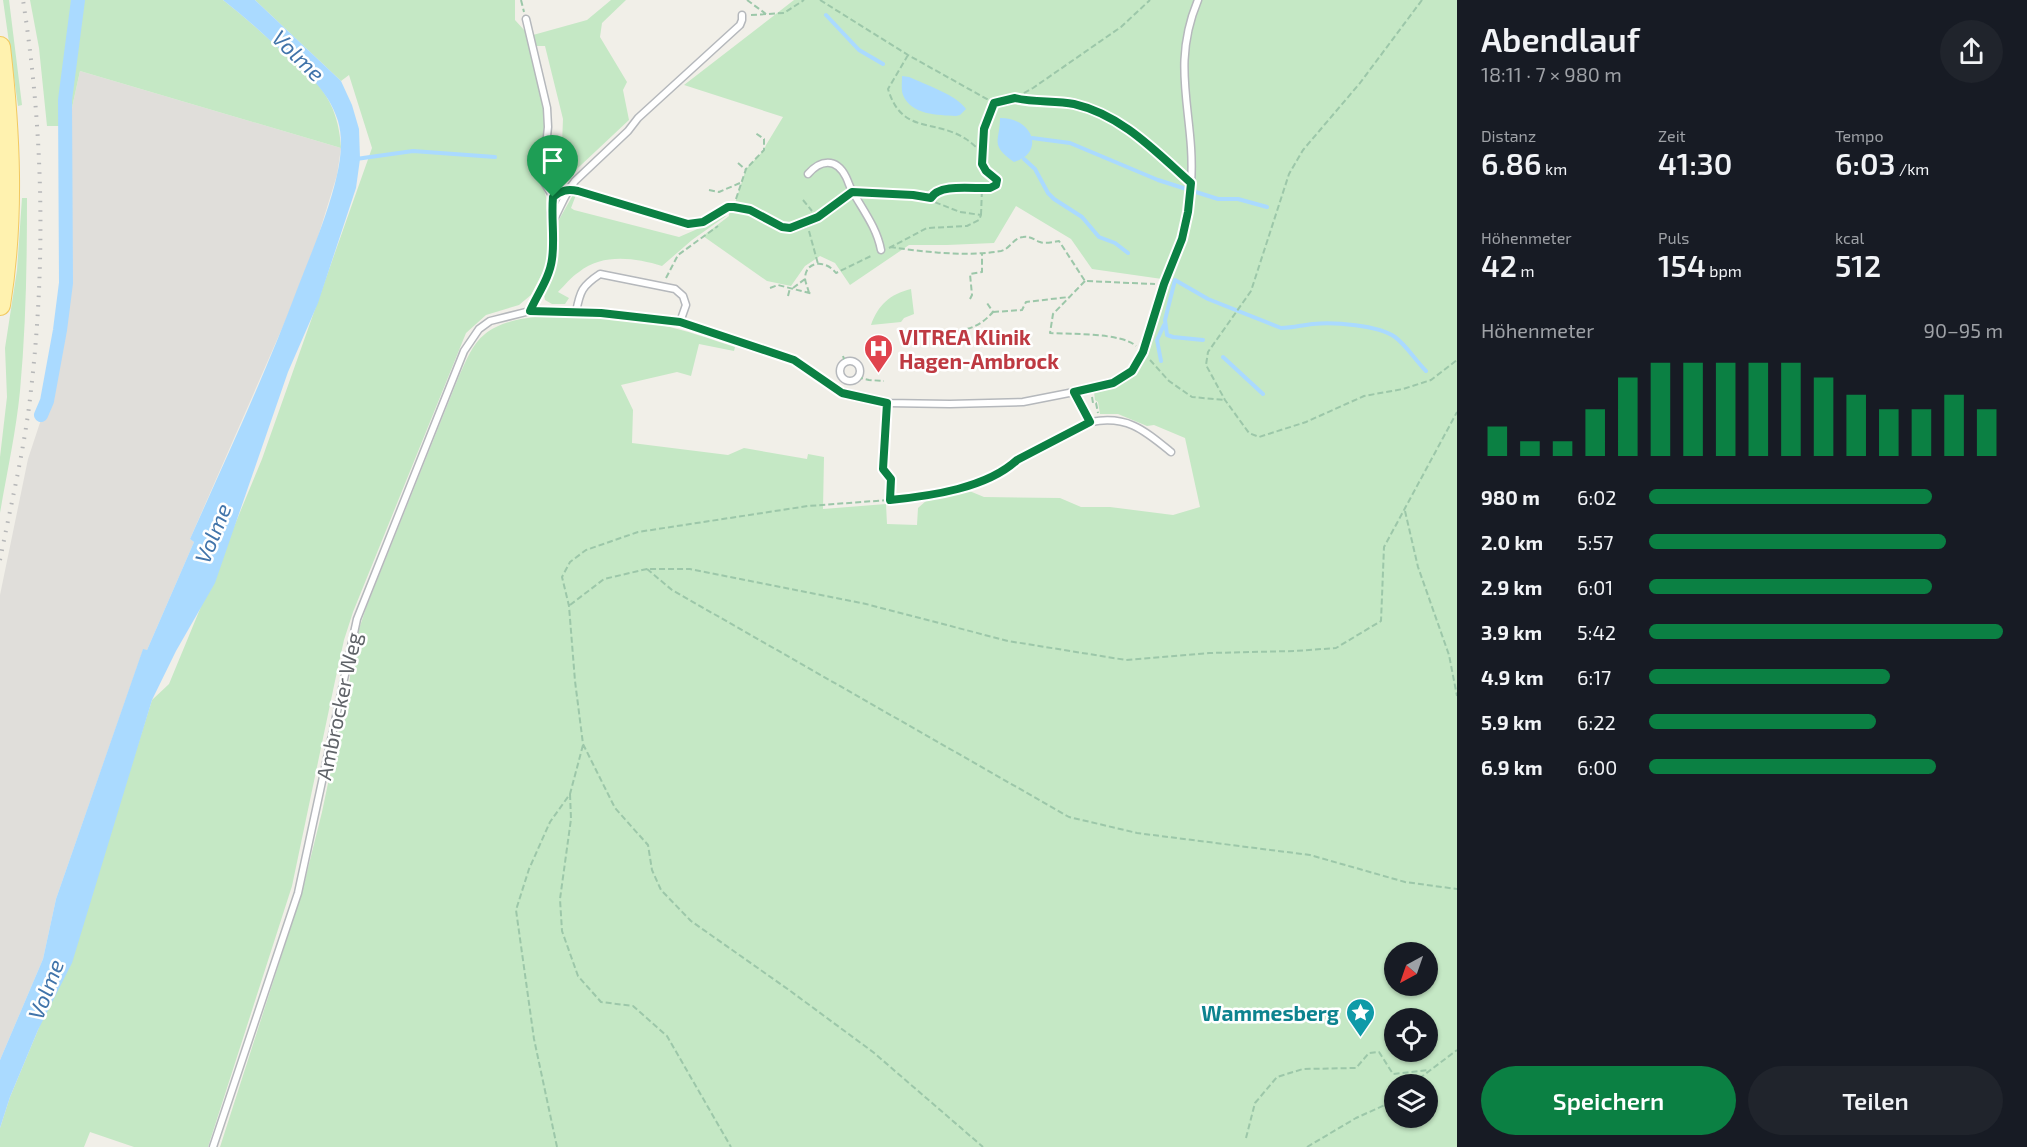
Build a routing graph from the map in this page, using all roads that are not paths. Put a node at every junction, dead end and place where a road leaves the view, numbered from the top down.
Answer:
1 (1198, 0) edge
2 (742, 15) road end
3 (526, 19) dead end
4 (0, 47) edge
5 (808, 174) dead end
6 (568, 189) junction
7 (852, 192) junction
8 (553, 197) junction
9 (551, 223) junction
10 (881, 250) road end
11 (0, 305) edge
12 (530, 311) junction
13 (576, 312) junction
14 (680, 322) junction
15 (842, 377) junction
16 (832, 387) junction
17 (1074, 392) junction
18 (1090, 422) junction
19 (1171, 452) dead end
20 (923, 497) road end
21 (213, 1147) edge

1 - 17 lane, Ambrocker Weg
2 - 6 lane
3 - 8 lane
4 - 11 main road
5 - 7 lane
6 - 7 lane
6 - 8 lane
6 - 9 lane
7 - 10 lane
8 - 9 lane
9 - 12 lane
12 - 13 lane, Ambrocker Weg
12 - 21 lane, Ambrocker Weg
13 - 14 lane, Ambrocker Weg
13 - 14 lane
14 - 16 lane, Ambrocker Weg
15 - 15 lane
15 - 16 lane
16 - 17 lane, Ambrocker Weg
17 - 18 lane
18 - 19 lane
18 - 20 lane

